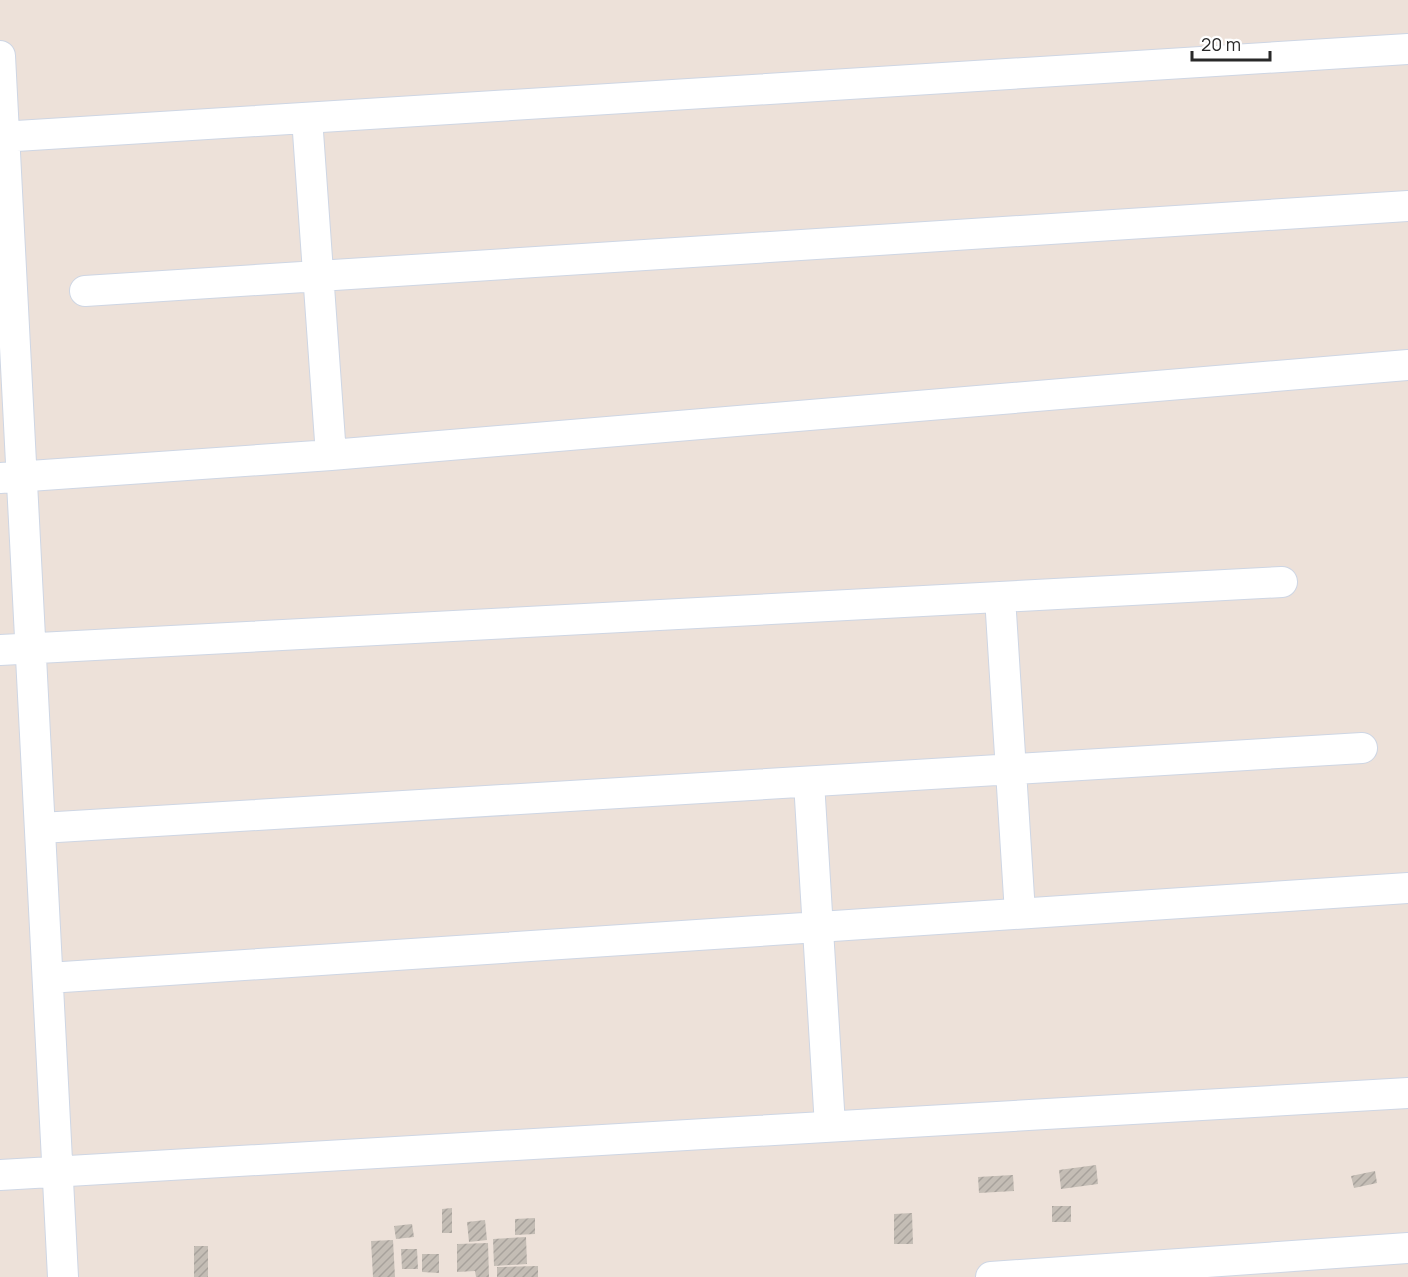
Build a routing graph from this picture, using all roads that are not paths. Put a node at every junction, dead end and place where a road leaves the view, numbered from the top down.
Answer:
1 (1408, 49) edge
2 (0, 56) edge
3 (307, 118) junction
4 (2, 137) edge
5 (1408, 206) edge
6 (318, 276) junction
7 (85, 291) dead end
8 (1408, 365) edge
9 (331, 455) junction
10 (12, 478) edge
11 (1282, 582) dead end
12 (1000, 597) junction
13 (32, 649) junction
14 (0, 651) edge
15 (1362, 748) dead end
16 (1011, 770) junction
17 (809, 782) junction
18 (41, 828) junction
19 (1408, 888) edge
20 (1020, 914) junction
21 (818, 927) junction
22 (48, 978) junction
23 (1408, 1093) edge
24 (830, 1126) junction
25 (58, 1172) junction
26 (0, 1175) edge
27 (1408, 1248) edge
28 (63, 1277) edge
29 (991, 1277) edge

1 - 3 street
2 - 4 street
3 - 4 street
3 - 6 street
4 - 10 street
5 - 6 street
6 - 7 street
6 - 9 street
8 - 9 street
9 - 10 street
10 - 13 street
11 - 12 street
12 - 13 street
12 - 16 street
13 - 14 street
13 - 18 street
15 - 16 street
16 - 17 street
16 - 20 street
17 - 18 street
17 - 21 street
18 - 22 street
19 - 20 street
20 - 21 street
21 - 22 street
21 - 24 street
22 - 25 street
23 - 24 street
24 - 25 street
25 - 26 street
25 - 28 street
27 - 29 street

